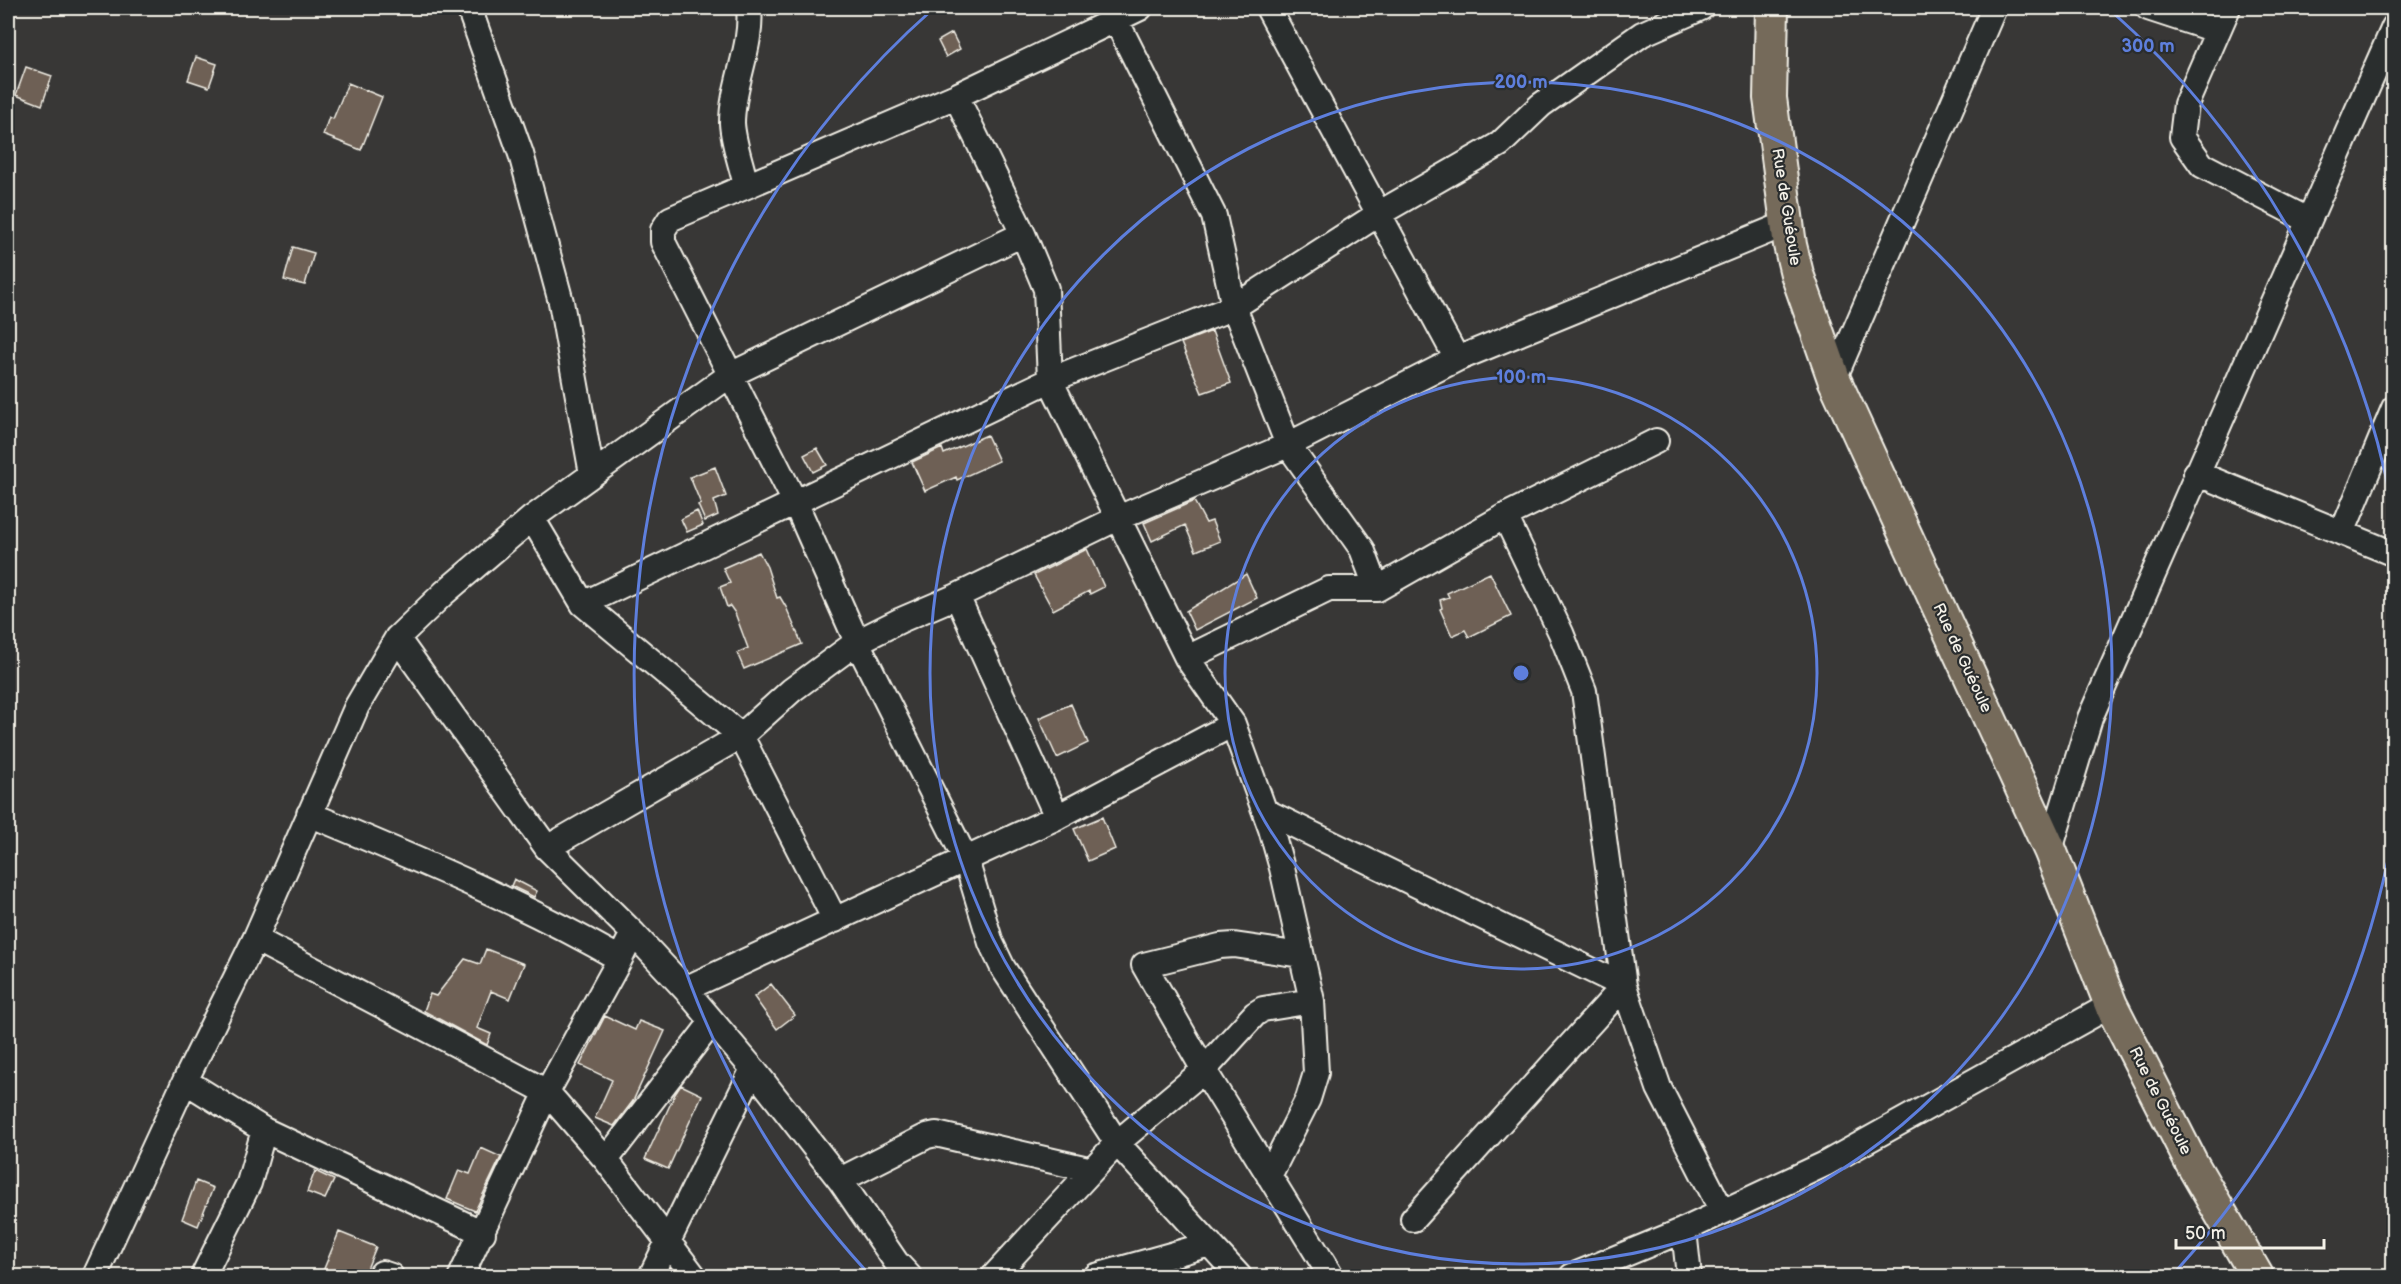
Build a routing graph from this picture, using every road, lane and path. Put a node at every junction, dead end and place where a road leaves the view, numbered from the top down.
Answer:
1 (469, 8) edge
2 (748, 8) edge
3 (1140, 8) edge
4 (1268, 8) edge
5 (1701, 8) edge
6 (1772, 8) edge
7 (1994, 8) edge
8 (2148, 8) edge
9 (2228, 8) edge
10 (1113, 14) edge
11 (2394, 27) edge
12 (2218, 31) junction
13 (956, 96) junction
14 (746, 186) junction
15 (1380, 213) junction
16 (2308, 219) junction
17 (1788, 224) junction
18 (1023, 234) junction
19 (1234, 307) junction
20 (1457, 359) junction
21 (729, 375) junction
22 (1834, 379) junction
23 (1050, 380) junction
24 (2394, 408) edge
25 (1656, 441) dead end
26 (1288, 445) junction
27 (2196, 473) junction
28 (592, 474) junction
29 (795, 502) junction
30 (1505, 516) junction
31 (532, 518) junction
32 (1118, 518) junction
33 (2342, 533) junction
34 (2394, 555) edge
35 (1377, 589) junction
36 (957, 596) junction
37 (583, 604) junction
38 (397, 639) junction
39 (857, 642) junction
40 (1187, 658) junction
41 (1233, 724) junction
42 (741, 736) junction
43 (1265, 811) junction
44 (309, 814) junction
45 (1057, 817) junction
46 (547, 848) junction
47 (2050, 850) junction
48 (966, 860) junction
49 (835, 920) junction
50 (633, 933) junction
51 (255, 939) junction
52 (1302, 955) junction
53 (620, 960) junction
54 (1624, 986) junction
55 (685, 989) junction
56 (1312, 1001) junction
57 (2111, 1005) junction
58 (712, 1022) junction
59 (753, 1069) junction
60 (1204, 1070) junction
61 (185, 1080) junction
62 (547, 1092) junction
63 (264, 1130) junction
64 (1117, 1143) junction
65 (606, 1160) junction
66 (1092, 1170) junction
67 (1269, 1176) junction
68 (840, 1180) junction
69 (1722, 1211) junction
70 (1413, 1219) dead end
71 (1684, 1230) junction
72 (483, 1233) junction
73 (668, 1242) junction
74 (1210, 1244) junction
75 (95, 1276) edge
76 (203, 1276) edge
77 (380, 1276) edge
78 (391, 1276) edge
79 (461, 1276) edge
80 (651, 1276) edge
81 (694, 1276) edge
82 (909, 1276) edge
83 (994, 1276) edge
84 (1096, 1276) edge
85 (1239, 1276) edge
86 (1331, 1276) edge
87 (1572, 1276) edge
88 (1689, 1276) edge
89 (2257, 1276) edge

1 - 28 street
2 - 14 street
3 - 10 street
4 - 15 street
5 - 15 street
6 - 17 main road, Rue de Guéoule
7 - 22 street
8 - 12 street
9 - 12 street
10 - 13 street
10 - 19 street
11 - 16 street
12 - 16 street
13 - 14 street
13 - 18 street
14 - 21 street
15 - 19 street
15 - 20 street
16 - 27 street
17 - 20 street
17 - 22 main road, Rue de Guéoule
18 - 21 street
18 - 23 street
19 - 23 street
19 - 26 street
20 - 26 street
21 - 28 street
21 - 29 street
22 - 47 main road, Rue de Guéoule
23 - 29 street
23 - 32 street
24 - 33 street
25 - 30 street
26 - 32 street
26 - 35 street
27 - 33 street
27 - 47 street
28 - 31 street
29 - 37 street
29 - 39 street
30 - 35 street
30 - 54 street
31 - 37 street
31 - 38 street
32 - 36 street
32 - 40 street
33 - 34 street
35 - 40 street
36 - 39 street
36 - 45 street
37 - 42 street
38 - 44 street
38 - 46 street
39 - 42 street
39 - 48 street
40 - 41 street
41 - 43 street
41 - 45 street
42 - 46 street
42 - 49 street
43 - 52 street
43 - 54 street
44 - 51 street
44 - 53 street
45 - 48 street
46 - 50 street
47 - 57 main road, Rue de Guéoule
48 - 49 street
48 - 64 street
49 - 55 street
50 - 53 street
50 - 55 street
51 - 61 street
51 - 62 street
52 - 56 street
52 - 60 street
53 - 62 street
54 - 69 street
54 - 70 street
55 - 58 street
56 - 60 street
56 - 67 street
57 - 69 street
57 - 89 main road, Rue de Guéoule
58 - 59 street
58 - 65 street
59 - 68 street
59 - 73 street
60 - 64 street
60 - 67 street
61 - 63 street
61 - 75 street
62 - 65 street
62 - 72 street
63 - 72 street
63 - 76 street
64 - 66 street
64 - 74 street
65 - 73 street
66 - 68 street
66 - 83 street
67 - 86 street
68 - 82 street
69 - 71 street
71 - 87 street
71 - 88 street
72 - 79 street
73 - 80 street
73 - 81 street
74 - 84 street
74 - 85 street
77 - 78 street

